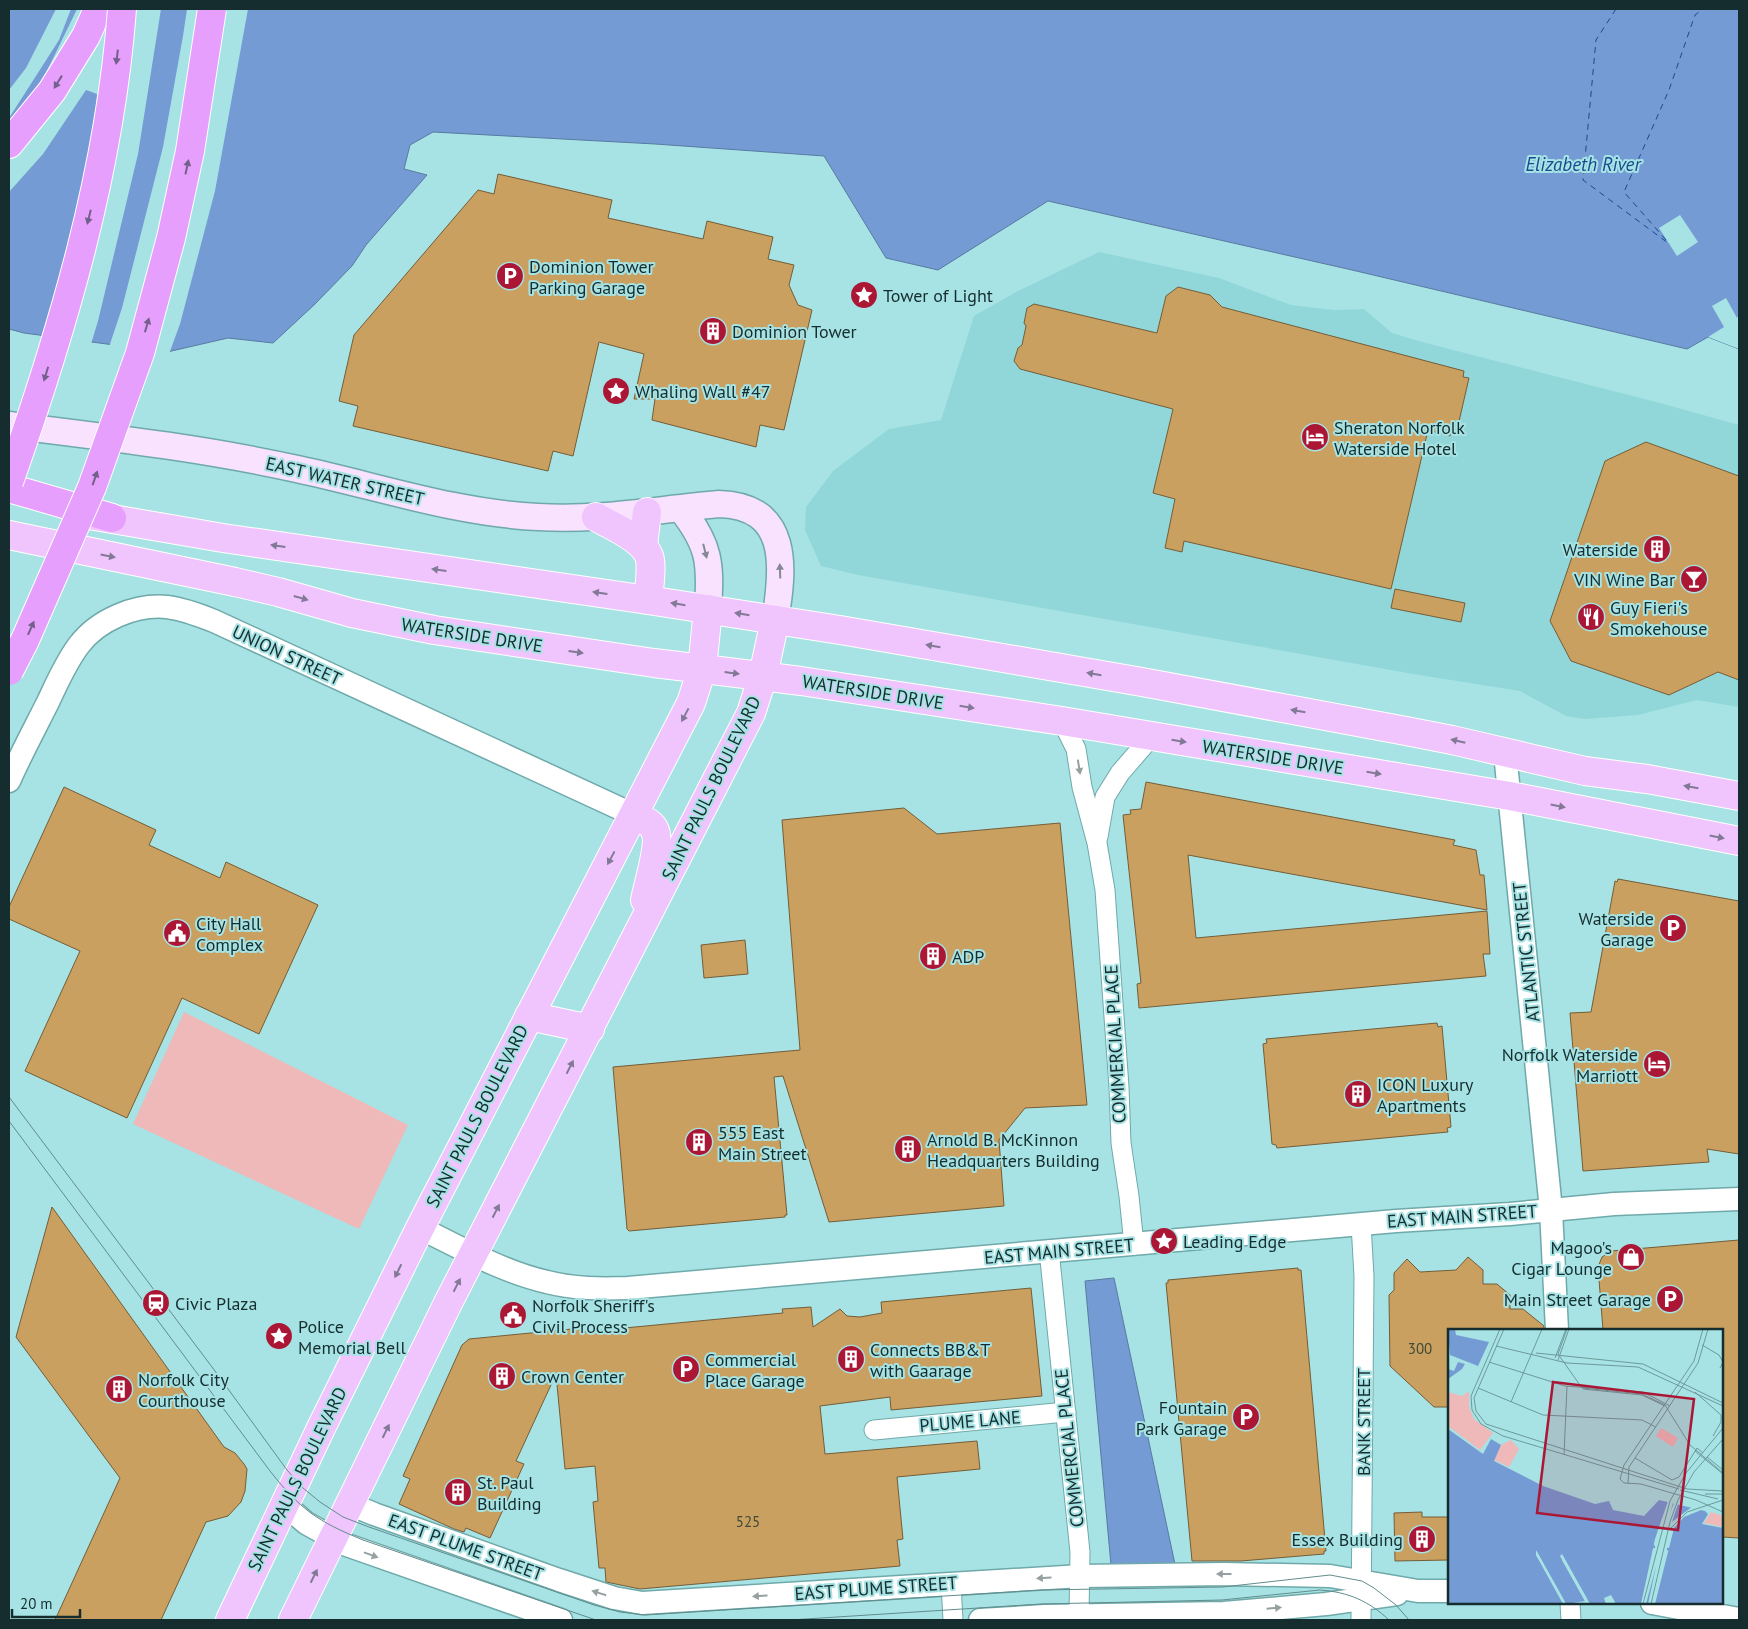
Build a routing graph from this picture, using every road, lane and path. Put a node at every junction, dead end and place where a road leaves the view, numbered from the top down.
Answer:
1 (98, 9) edge
2 (122, 9) edge
3 (212, 9) edge
4 (9, 144) edge
5 (9, 425) edge
6 (9, 482) edge
7 (9, 488) edge
8 (9, 502) edge
9 (681, 509) junction
10 (647, 512) junction
11 (596, 517) junction
12 (112, 518) junction
13 (9, 535) edge
14 (643, 546) junction
15 (648, 600) junction
16 (708, 609) junction
17 (775, 620) junction
18 (702, 669) junction
19 (9, 671) edge
20 (763, 676) junction
21 (1062, 721) junction
22 (1152, 736) junction
23 (1505, 753) junction
24 (9, 781) edge
25 (1510, 796) junction
26 (1739, 796) edge
27 (634, 815) junction
28 (1739, 841) edge
29 (1097, 843) junction
30 (635, 943) junction
31 (529, 1016) junction
32 (590, 1029) junction
33 (1739, 1199) edge
34 (1551, 1210) junction
35 (1360, 1224) junction
36 (420, 1228) junction
37 (1134, 1244) junction
38 (1049, 1250) junction
39 (473, 1254) junction
40 (1557, 1329) edge
41 (1066, 1412) junction
42 (874, 1430) dead end
43 (284, 1504) junction
44 (350, 1504) junction
45 (332, 1539) junction
46 (1081, 1576) junction
47 (951, 1584) junction
48 (1448, 1591) edge
49 (1362, 1600) edge
50 (1570, 1604) edge
51 (1657, 1604) edge
52 (1079, 1616) junction
53 (1739, 1619) edge
54 (230, 1620) edge
55 (293, 1620) edge
56 (560, 1620) edge
57 (953, 1620) edge
58 (980, 1620) edge
59 (1571, 1620) edge

1 -> 4 highway
2 -> 6 highway, bridge
19 -> 3 highway, bridge
5 - 11 main road, EAST WATER STREET
7 - 12 highway
8 - 12 main road
9 - 10 main road, EAST WATER STREET
9 -> 16 main road
17 -> 9 main road, EAST WATER STREET
10 - 11 main road, EAST WATER STREET
10 - 14 main road
11 - 14 main road
15 -> 12 main road
13 -> 18 main road, WATERSIDE DRIVE
14 - 15 main road
16 -> 15 main road
17 -> 16 main road
16 - 18 main road, SAINT PAULS BOULEVARD
17 - 20 main road, SAINT PAULS BOULEVARD
23 -> 17 main road
18 -> 20 main road, WATERSIDE DRIVE
18 -> 27 main road, SAINT PAULS BOULEVARD
20 -> 21 main road, WATERSIDE DRIVE
20 - 30 main road, SAINT PAULS BOULEVARD
21 - 22 main road, WATERSIDE DRIVE
21 -> 29 street, COMMERCIAL PLACE
22 -> 25 main road, WATERSIDE DRIVE
22 - 29 street, COMMERCIAL PLACE
23 - 25 street, ATLANTIC STREET
26 -> 23 main road
24 - 27 street, UNION STREET
25 -> 28 main road, WATERSIDE DRIVE
25 - 34 street, ATLANTIC STREET
27 - 30 main road
27 -> 31 main road, SAINT PAULS BOULEVARD
29 - 37 street, COMMERCIAL PLACE
30 - 32 main road, SAINT PAULS BOULEVARD
31 - 32 main road
31 - 36 main road, SAINT PAULS BOULEVARD
39 -> 32 main road, SAINT PAULS BOULEVARD
33 - 34 street, EAST MAIN STREET
34 - 35 street, EAST MAIN STREET
34 - 40 street, ATLANTIC STREET
35 - 37 street, EAST MAIN STREET
35 - 49 street, BANK STREET
36 - 39 street, EAST MAIN STREET
36 -> 43 main road, SAINT PAULS BOULEVARD
37 - 38 street, EAST MAIN STREET
38 - 39 street, EAST MAIN STREET
38 - 41 street, COMMERCIAL PLACE
44 -> 39 main road, SAINT PAULS BOULEVARD
41 - 42 street, PLUME LANE
41 - 46 street, COMMERCIAL PLACE
43 - 45 street, EAST PLUME STREET
43 - 54 main road, SAINT PAULS BOULEVARD
44 - 45 main road, SAINT PAULS BOULEVARD
47 -> 44 street, EAST PLUME STREET
55 -> 45 main road, SAINT PAULS BOULEVARD
45 -> 56 street, EAST PLUME STREET
46 -> 47 street, EAST PLUME STREET
49 -> 46 street, EAST PLUME STREET
46 - 52 street, COMMERCIAL PLACE
47 - 57 street
48 - 49 street, EAST PLUME STREET
52 -> 49 street, EAST PLUME STREET
50 - 59 street
51 - 53 street
52 - 58 street, EAST PLUME STREET

